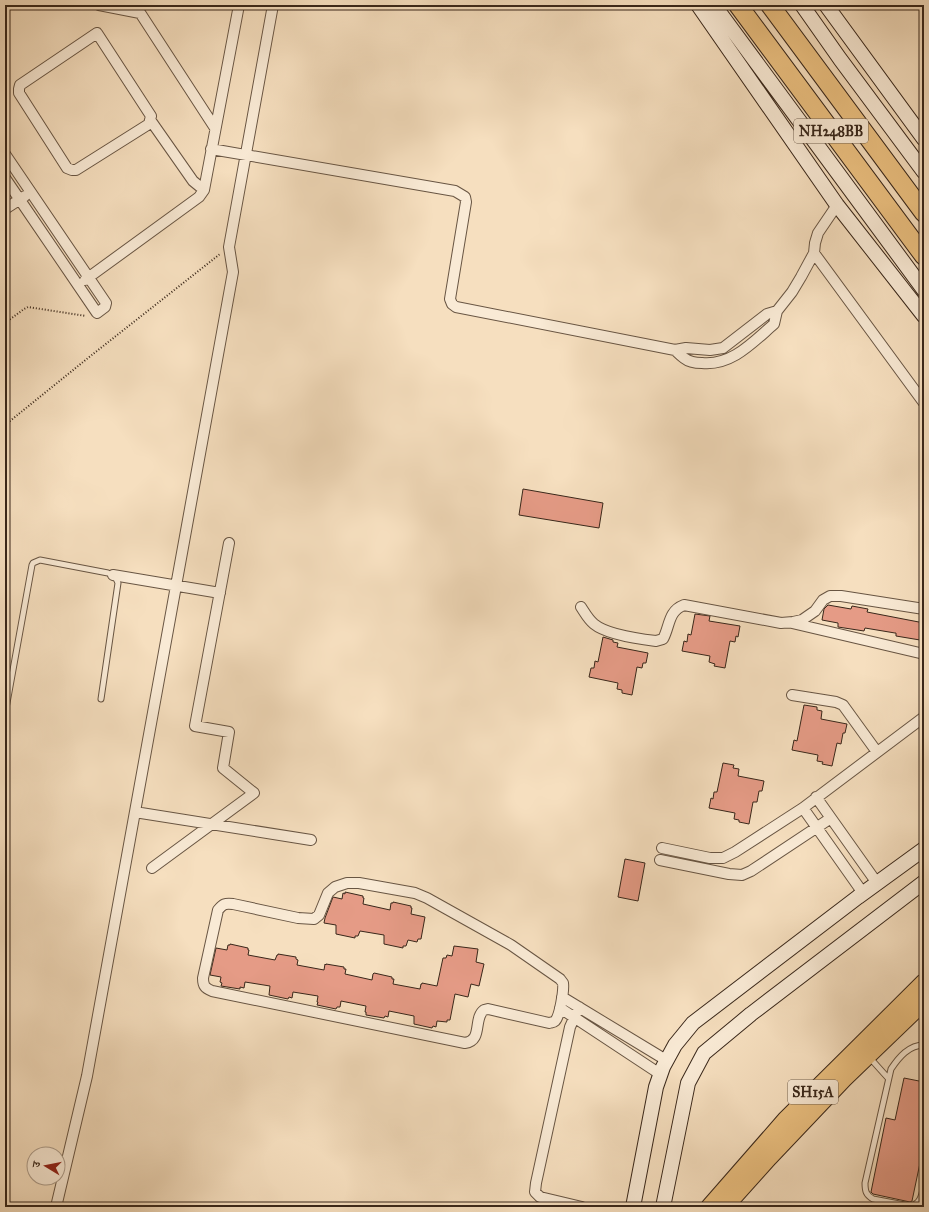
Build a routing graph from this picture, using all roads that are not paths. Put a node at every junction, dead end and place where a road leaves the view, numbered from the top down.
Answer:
1 (99, 5) edge
2 (239, 5) edge
3 (273, 5) edge
4 (698, 5) edge
5 (714, 5) edge
6 (738, 5) edge
7 (770, 5) edge
8 (802, 5) edge
9 (809, 5) edge
10 (828, 7) edge
11 (137, 9) edge
12 (151, 121) junction
13 (215, 128) junction
14 (924, 139) edge
15 (211, 149) junction
16 (5, 154) edge
17 (246, 155) junction
18 (924, 172) edge
19 (5, 178) edge
20 (204, 190) junction
21 (32, 192) junction
22 (20, 199) junction
23 (837, 205) junction
24 (5, 209) edge
25 (924, 212) edge
26 (814, 252) junction
27 (924, 256) edge
28 (89, 277) junction
29 (78, 285) junction
30 (924, 290) edge
31 (777, 311) junction
32 (924, 316) edge
33 (675, 350) junction
34 (924, 403) edge
35 (229, 543) dead end
36 (113, 575) junction
37 (176, 585) junction
38 (220, 593) junction
39 (581, 607) dead end
40 (924, 609) edge
41 (789, 622) junction
42 (924, 654) edge
43 (792, 696) dead end
44 (101, 700) dead end
45 (5, 714) edge
46 (924, 718) edge
47 (877, 752) junction
48 (816, 797) junction
49 (803, 808) junction
50 (141, 812) dead end
51 (831, 818) junction
52 (212, 824) junction
53 (816, 827) junction
54 (311, 840) dead end
55 (662, 848) dead end
56 (924, 849) edge
57 (660, 860) dead end
58 (152, 868) dead end
59 (924, 882) edge
60 (877, 883) junction
61 (863, 893) junction
62 (924, 982) edge
63 (562, 997) junction
64 (924, 1002) edge
65 (579, 1007) junction
66 (560, 1008) junction
67 (574, 1017) junction
68 (924, 1045) edge
69 (868, 1056) junction
70 (666, 1060) junction
71 (660, 1074) junction
72 (888, 1078) junction
73 (924, 1185) edge
74 (56, 1207) edge
75 (582, 1207) edge
76 (633, 1207) edge
77 (663, 1207) edge
78 (709, 1207) edge
79 (725, 1207) edge

1 - 11 street
2 - 13 street
3 - 17 street
4 - 23 street
5 - 30 street
6 - 27 highway, NH248BB
7 - 25 highway, NH248BB
8 - 18 street
9 - 10 street
10 - 14 street
11 - 13 street
12 - 12 street
12 - 20 street
13 - 15 street
15 - 17 street
15 - 20 street
16 - 21 street
17 - 33 street
17 - 37 street
19 - 22 street
20 - 28 street
21 - 22 street
21 - 28 street
22 - 24 street
22 - 29 street
23 - 26 street
23 - 32 street
26 - 31 street
26 - 34 street
28 - 29 street
28 - 29 street
31 - 33 street
31 - 33 street
35 - 38 street
36 - 37 street
36 - 44 lane
36 - 45 lane
37 - 38 street
37 - 74 street
38 - 52 street
39 - 41 street
40 - 41 street
41 - 42 street
43 - 47 street
46 - 47 street
47 - 48 street
48 - 49 street
48 - 51 street
49 - 53 street
49 - 55 street
50 - 52 street
51 - 53 street
51 - 60 street
52 - 54 street
52 - 58 street
53 - 57 street
53 - 61 street
56 - 60 street
59 - 77 street
60 - 61 street
61 - 70 street
62 - 78 main road, SH15A
63 - 65 street
63 - 66 street
63 - 66 street
64 - 69 main road, SH15A
65 - 67 street
65 - 70 street
66 - 67 street
67 - 71 street
67 - 75 street
68 - 72 lane
69 - 72 lane
69 - 79 main road, SH15A
70 - 71 street
71 - 76 street
72 - 73 lane

